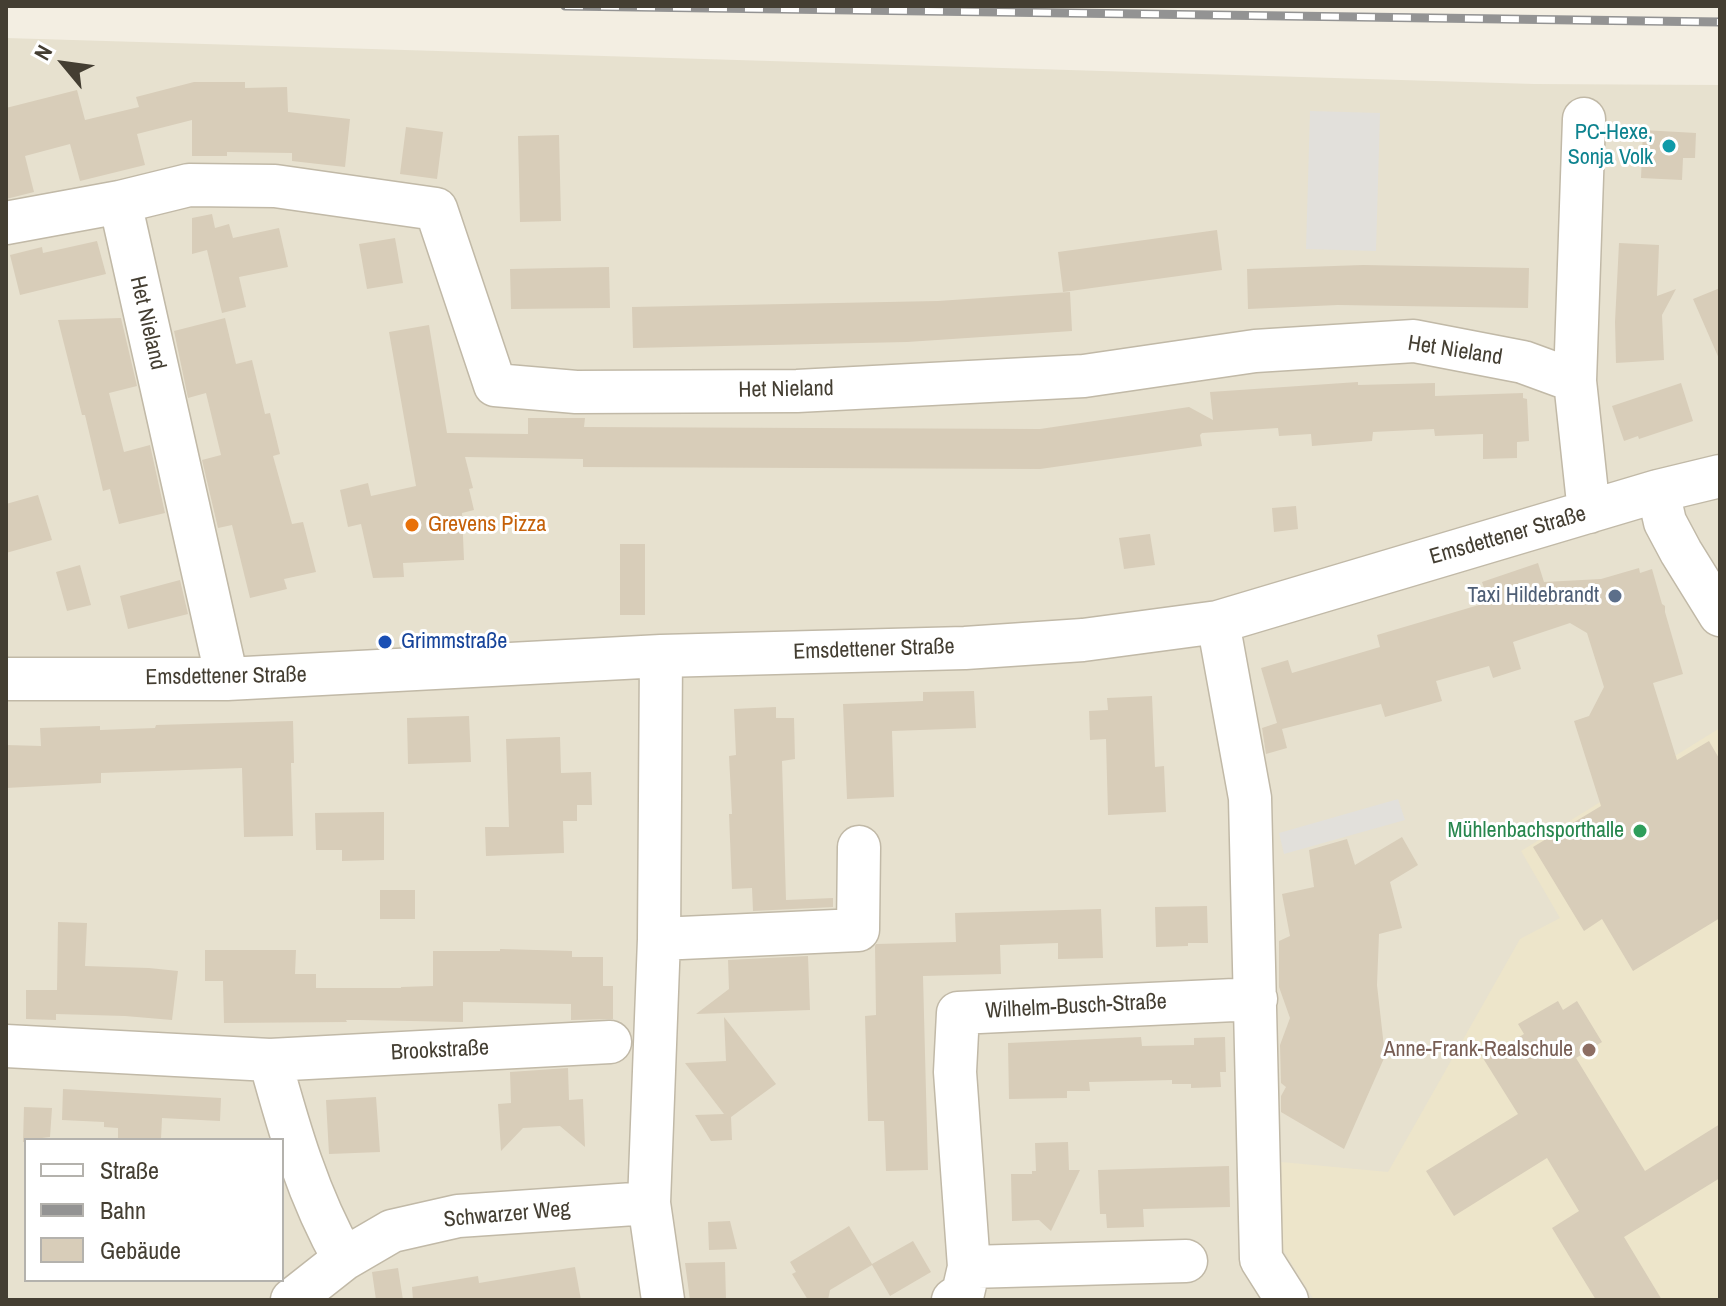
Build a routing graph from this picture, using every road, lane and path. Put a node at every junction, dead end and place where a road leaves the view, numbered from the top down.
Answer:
1 (1584, 119) dead end
2 (120, 202) junction
3 (6, 223) edge
4 (1575, 381) junction
5 (1720, 476) edge
6 (1658, 491) junction
7 (1589, 512) junction
8 (1720, 615) edge
9 (1218, 622) junction
10 (661, 656) junction
11 (6, 679) edge
12 (227, 679) junction
13 (859, 847) dead end
14 (659, 939) junction
15 (1256, 999) junction
16 (610, 1042) dead end
17 (6, 1046) edge
18 (270, 1060) junction
19 (649, 1203) junction
20 (344, 1259) junction
21 (1186, 1261) dead end
22 (961, 1284) edge
23 (292, 1300) edge
24 (663, 1300) edge
25 (1287, 1300) edge

1 - 4 street
2 - 3 street, Het Nieland
2 - 4 street, Het Nieland
2 - 12 street, Het Nieland
4 - 7 street
5 - 6 street, Emsdettener Straße
6 - 7 street, Emsdettener Straße
6 - 8 street
7 - 9 street, Emsdettener Straße
9 - 10 street, Emsdettener Straße
9 - 15 street
10 - 12 street, Emsdettener Straße
10 - 14 street
11 - 12 street, Emsdettener Straße
13 - 14 street
14 - 19 street
15 - 22 street, Wilhelm-Busch-Straße
15 - 25 street
16 - 18 street, Brookstraße
17 - 18 street, Brookstraße
18 - 20 street
19 - 20 street, Schwarzer Weg
19 - 24 street
20 - 23 street, Schwarzer Weg
21 - 22 street, Wilhelm-Busch-Straße

